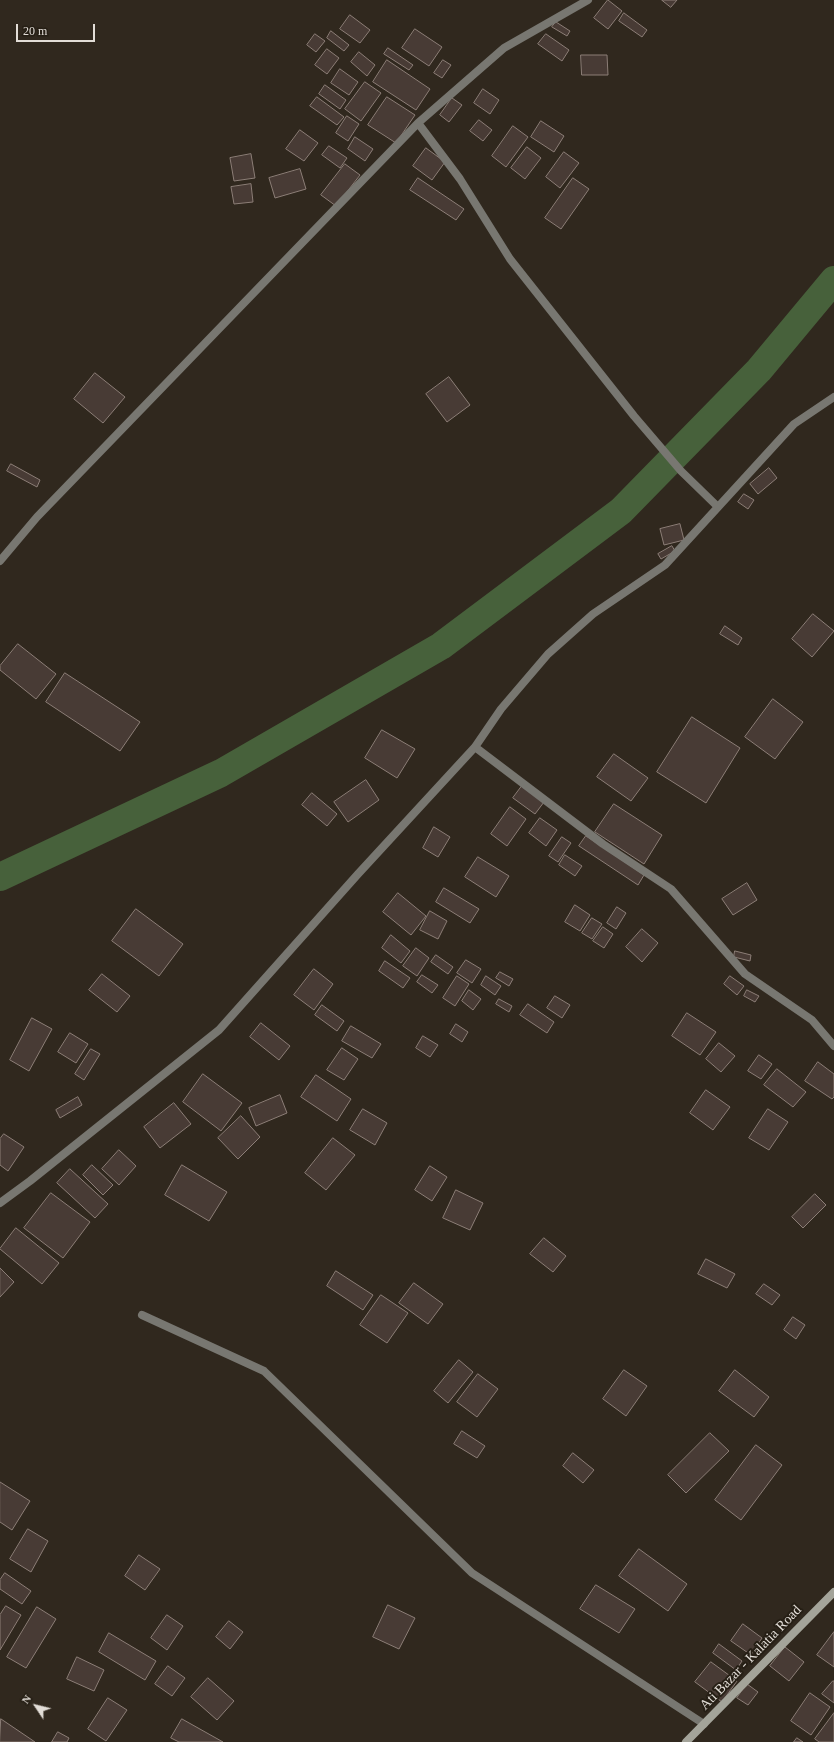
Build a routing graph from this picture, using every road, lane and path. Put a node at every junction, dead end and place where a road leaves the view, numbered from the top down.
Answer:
1 (588, 0) edge
2 (418, 123) junction
3 (834, 397) edge
4 (826, 403) junction
5 (834, 409) edge
6 (718, 507) junction
7 (0, 561) edge
8 (476, 747) junction
9 (834, 1046) edge
10 (0, 1203) edge
11 (142, 1315) dead end
12 (834, 1592) edge
13 (704, 1724) junction
14 (686, 1742) edge

1 - 2 street
2 - 6 street
2 - 7 street
3 - 4 street
4 - 5 street
4 - 6 street
6 - 8 street
8 - 9 street
8 - 10 street
11 - 13 street
12 - 13 main road, Ati Bazar - Kalatia Road
13 - 14 main road, Ati Bazar - Kalatia Road

